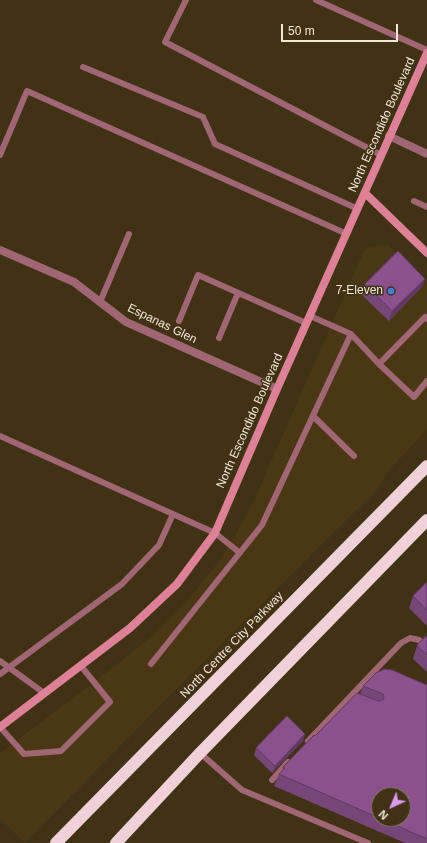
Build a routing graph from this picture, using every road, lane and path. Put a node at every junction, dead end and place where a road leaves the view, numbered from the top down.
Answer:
1 (186, 0) edge
2 (316, 0) edge
3 (427, 50) edge
4 (427, 53) edge
5 (82, 67) dead end
6 (389, 136) junction
7 (427, 154) edge
8 (0, 155) edge
9 (381, 155) junction
10 (365, 193) junction
11 (414, 201) dead end
12 (427, 207) edge
13 (358, 209) junction
14 (129, 234) dead end
15 (347, 234) junction
16 (0, 250) edge
17 (427, 253) edge
18 (238, 293) junction
19 (100, 302) junction
20 (426, 317) edge
21 (308, 319) junction
22 (179, 321) dead end
23 (351, 334) junction
24 (219, 338) dead end
25 (379, 364) junction
26 (427, 381) edge
27 (277, 389) junction
28 (313, 416) junction
29 (0, 436) edge
30 (354, 456) dead end
31 (427, 466) edge
32 (173, 514) junction
33 (427, 520) edge
34 (215, 533) junction
35 (240, 553) junction
36 (425, 645) edge
37 (0, 661) edge
38 (151, 664) dead end
39 (80, 666) junction
40 (8, 667) junction
41 (378, 667) junction
42 (385, 670) edge
43 (0, 674) edge
44 (44, 693) junction
45 (348, 699) junction
46 (355, 701) edge
47 (0, 727) edge
48 (304, 745) edge
49 (200, 754) junction
50 (293, 756) edge
51 (272, 780) dead end
52 (56, 843) edge
53 (116, 843) edge
54 (368, 843) edge

1 - 9 lane
2 - 3 lane
4 - 6 street, North Escondido Boulevard
5 - 13 lane
6 - 7 street
6 - 9 street, North Escondido Boulevard
8 - 15 lane
9 - 10 street, North Escondido Boulevard
10 - 13 street, North Escondido Boulevard
10 - 17 street
11 - 12 lane
13 - 15 street, North Escondido Boulevard
14 - 19 lane
15 - 21 street, North Escondido Boulevard
16 - 19 street, Espanas Glen
18 - 21 lane
18 - 22 lane
18 - 24 lane
19 - 27 street, Espanas Glen
20 - 25 lane
21 - 23 lane
21 - 27 street, North Escondido Boulevard
23 - 25 lane
23 - 28 lane
25 - 26 lane
27 - 34 street, North Escondido Boulevard
28 - 30 lane
28 - 35 lane
29 - 32 lane
31 - 52 highway, North Centre City Parkway
32 - 34 lane
32 - 40 lane
33 - 49 highway
34 - 35 lane
34 - 39 street, North Escondido Boulevard
35 - 38 lane
36 - 41 lane
37 - 40 lane
39 - 44 street, North Escondido Boulevard
39 - 47 lane
40 - 43 lane
40 - 44 lane
41 - 42 lane
41 - 45 lane
44 - 47 street, North Escondido Boulevard
45 - 46 lane
45 - 48 lane
49 - 53 highway
49 - 54 lane
50 - 51 lane

